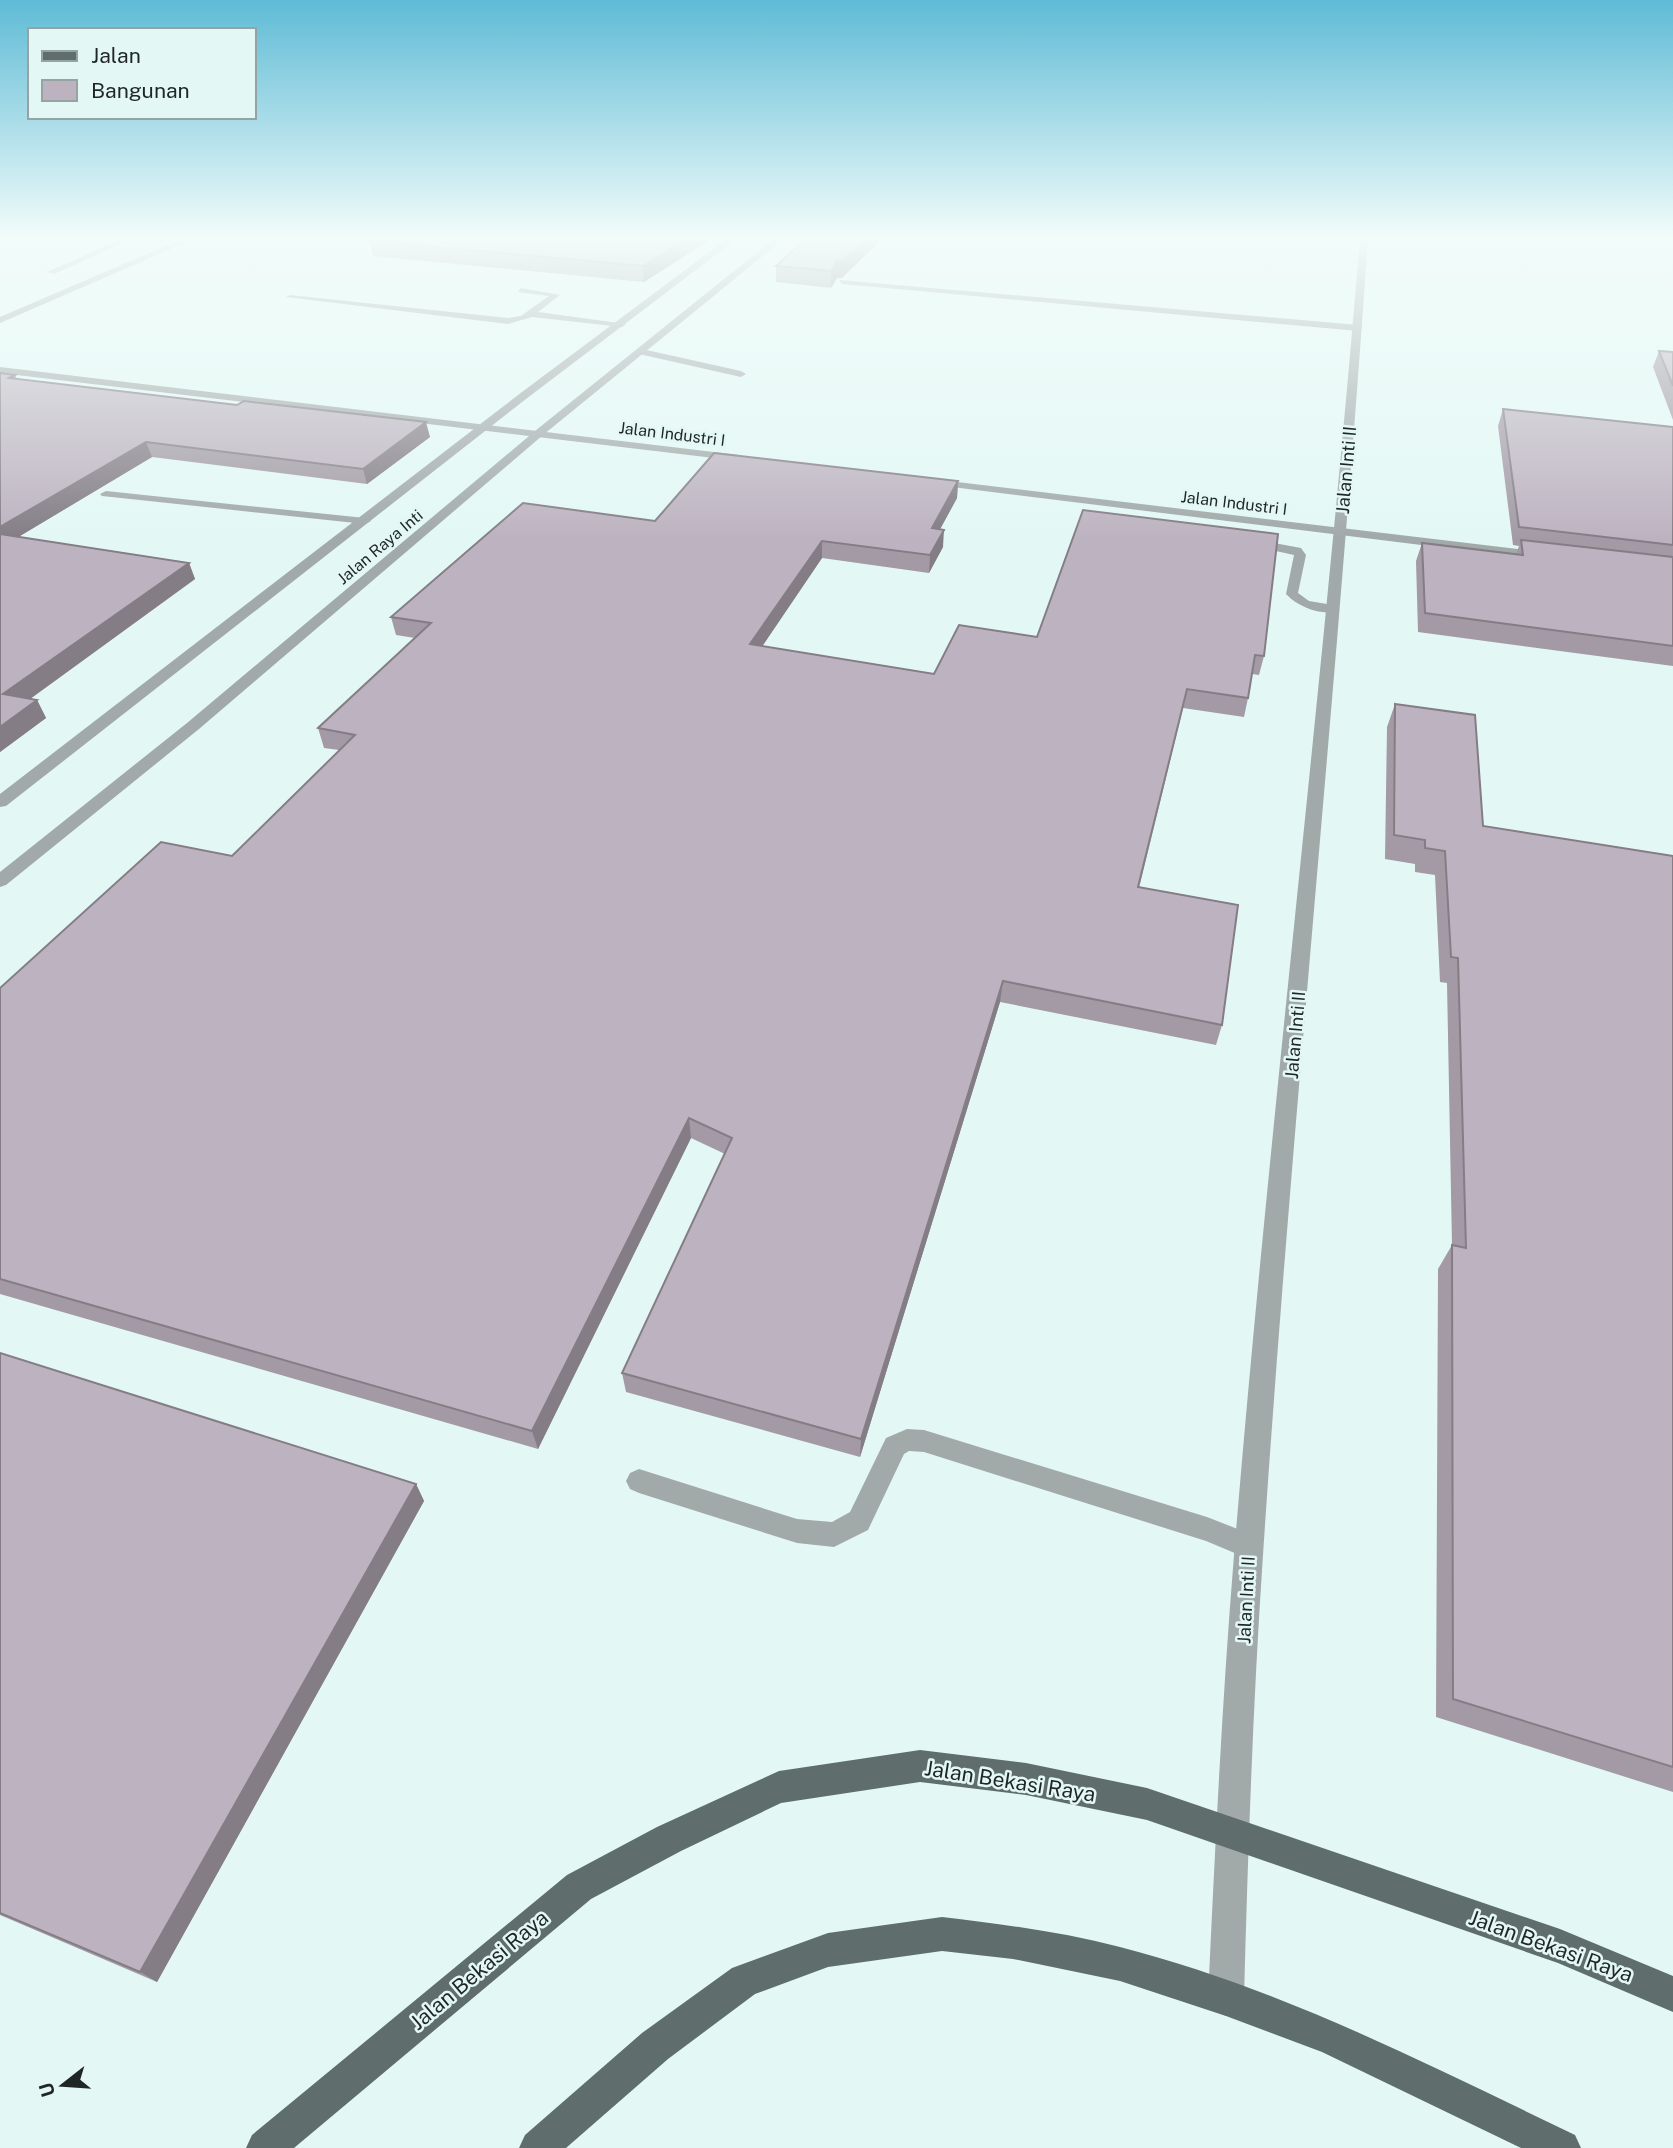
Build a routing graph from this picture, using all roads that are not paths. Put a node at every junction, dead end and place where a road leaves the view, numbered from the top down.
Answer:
1 (603, 338) edge
2 (658, 338) edge
3 (1357, 338) edge
4 (642, 352) junction
5 (0, 370) edge
6 (741, 374) dead end
7 (485, 426) junction
8 (539, 433) junction
9 (746, 459) edge
10 (926, 481) edge
11 (106, 494) dead end
12 (365, 521) junction
13 (1340, 532) junction
14 (1245, 541) edge
15 (1556, 558) edge
16 (1335, 609) junction
17 (0, 802) edge
18 (0, 881) edge
19 (639, 1481) dead end
20 (1249, 1546) junction
21 (1230, 1832) junction
22 (1673, 1994) edge
23 (1226, 1998) junction
24 (265, 2148) edge
25 (538, 2148) edge
26 (1562, 2148) edge

1 - 7 street, Jalan Raya Inti
2 - 4 street, Jalan Raya Inti
3 - 13 street, Jalan Inti II
4 - 6 lane
4 - 8 street, Jalan Raya Inti
5 - 7 lane, Jalan Industri I
7 - 8 lane, Jalan Industri I
7 - 12 street, Jalan Raya Inti
8 - 9 lane, Jalan Industri I
8 - 18 street, Jalan Raya Inti
10 - 13 lane, Jalan Industri I
11 - 12 lane
12 - 17 street, Jalan Raya Inti
13 - 15 lane, Jalan Industri I
13 - 16 street, Jalan Inti II
14 - 16 lane
16 - 20 street, Jalan Inti II
19 - 20 lane
20 - 21 street, Jalan Inti II
21 - 22 main road, Jalan Bekasi Raya
21 - 23 street, Jalan Inti II
21 - 24 main road, Jalan Bekasi Raya
23 - 25 main road
23 - 26 main road

